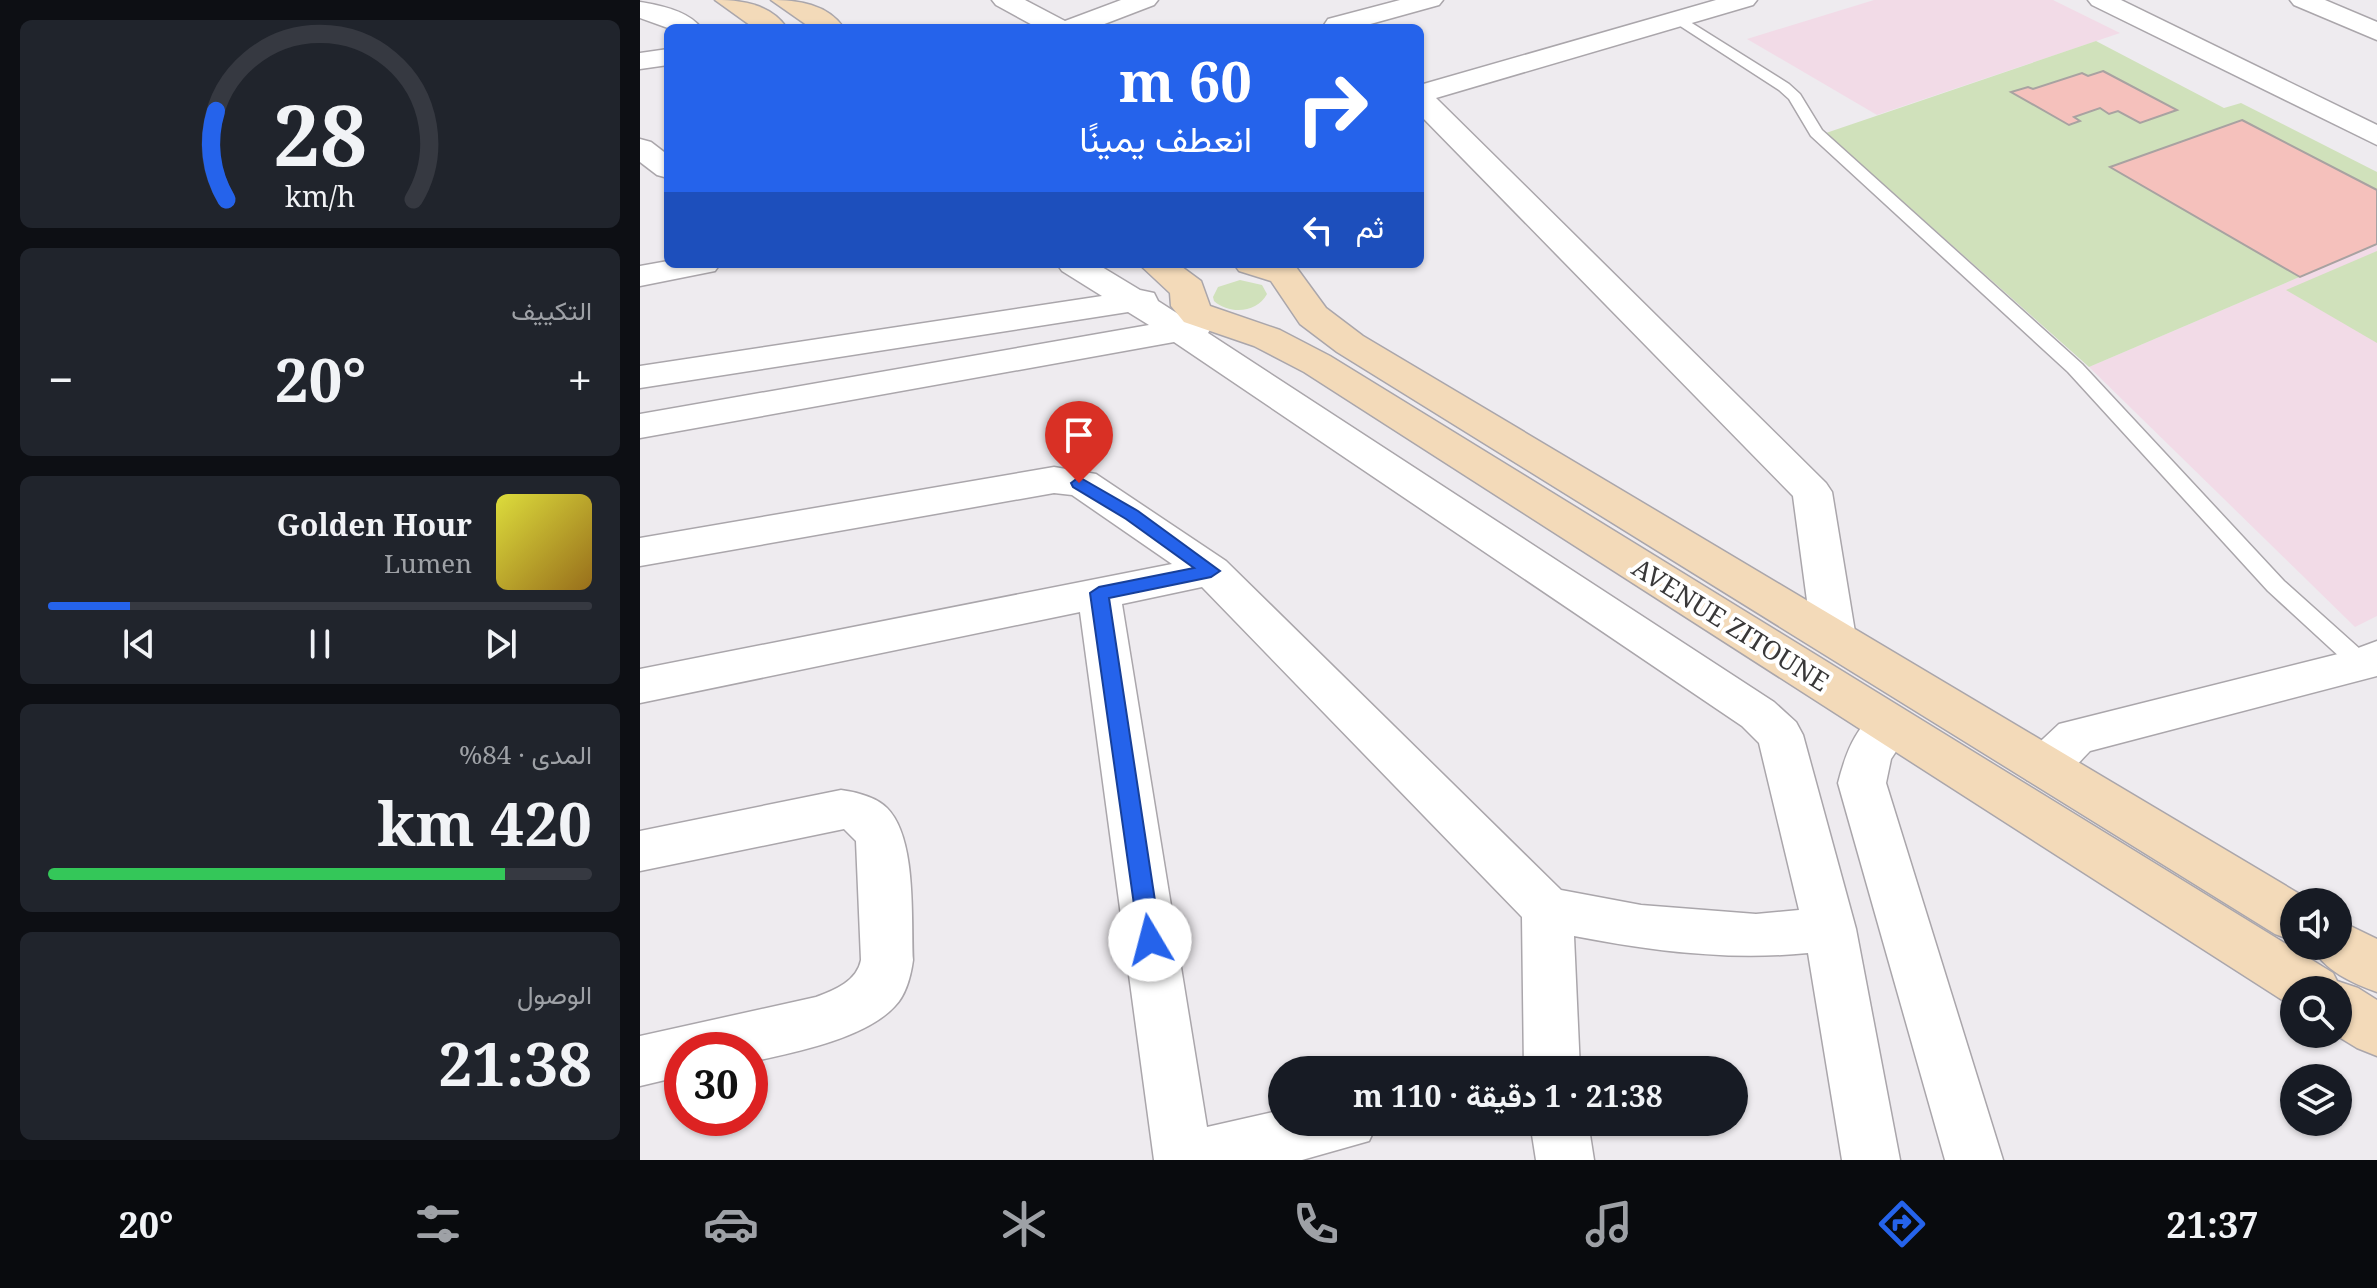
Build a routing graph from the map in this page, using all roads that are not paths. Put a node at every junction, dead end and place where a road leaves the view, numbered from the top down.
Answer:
1 (729, 0) edge
2 (785, 0) edge
3 (1005, 0) edge
4 (1322, 0) edge
5 (1430, 0) edge
6 (1744, 0) edge
7 (2101, 0) edge
8 (2303, 0) edge
9 (1147, 7) edge
10 (640, 10) edge
11 (1679, 19) junction
12 (680, 24) edge
13 (767, 24) edge
14 (824, 24) edge
15 (1050, 24) edge
16 (1085, 24) edge
17 (1338, 24) edge
18 (1346, 24) edge
19 (2377, 32) edge
20 (664, 58) edge
21 (640, 61) edge
22 (1424, 96) edge
23 (1424, 101) edge
24 (2377, 136) edge
25 (640, 148) edge
26 (664, 166) edge
27 (682, 268) edge
28 (1080, 268) edge
29 (1159, 268) edge
30 (1277, 272) edge
31 (640, 276) edge
32 (1132, 301) junction
33 (1185, 305) junction
34 (1226, 324) junction
35 (640, 377) edge
36 (640, 426) edge
37 (640, 552) edge
38 (1211, 571) junction
39 (1099, 593) junction
40 (1834, 638) junction
41 (2372, 665) edge
42 (640, 686) edge
43 (1891, 724) junction
44 (2044, 767) junction
45 (640, 851) edge
46 (1547, 909) junction
47 (2280, 910) edge
48 (1830, 929) junction
49 (2352, 953) edge
50 (2377, 968) edge
51 (2291, 976) edge
52 (2352, 1015) edge
53 (2377, 1030) edge
54 (762, 1032) edge
55 (664, 1056) edge
56 (1552, 1056) edge
57 (640, 1061) edge
58 (1288, 1136) edge
59 (1561, 1136) edge
60 (1184, 1160) edge
61 (1565, 1160) edge
62 (1871, 1160) edge
63 (1974, 1160) edge

1 - 13 main road
2 - 14 main road
3 - 15 street
4 - 17 street
5 - 18 street
6 - 11 street
7 - 24 street
8 - 19 street
9 - 16 street
10 - 12 street
11 - 22 street
11 - 41 lane
20 - 21 street
23 - 40 street
25 - 26 street
27 - 31 street
28 - 32 street
29 - 33 main road
30 - 33 main road
30 - 34 main road
30 - 40 main road, AVENUE ZITOUNE
32 - 33 street
32 - 35 street
33 - 34 street
33 - 36 street
33 - 48 street
34 - 43 main road, AVENUE ZITOUNE
37 - 38 street
38 - 39 street
38 - 46 street
39 - 42 street
39 - 60 street
40 - 44 main road, AVENUE ZITOUNE
41 - 44 street
43 - 51 main road, AVENUE ZITOUNE
43 - 63 street
44 - 47 main road, AVENUE ZITOUNE
45 - 54 street
46 - 48 street
46 - 56 street
48 - 62 street
49 - 50 main road
52 - 53 main road
55 - 57 street
58 - 60 street
59 - 61 street

